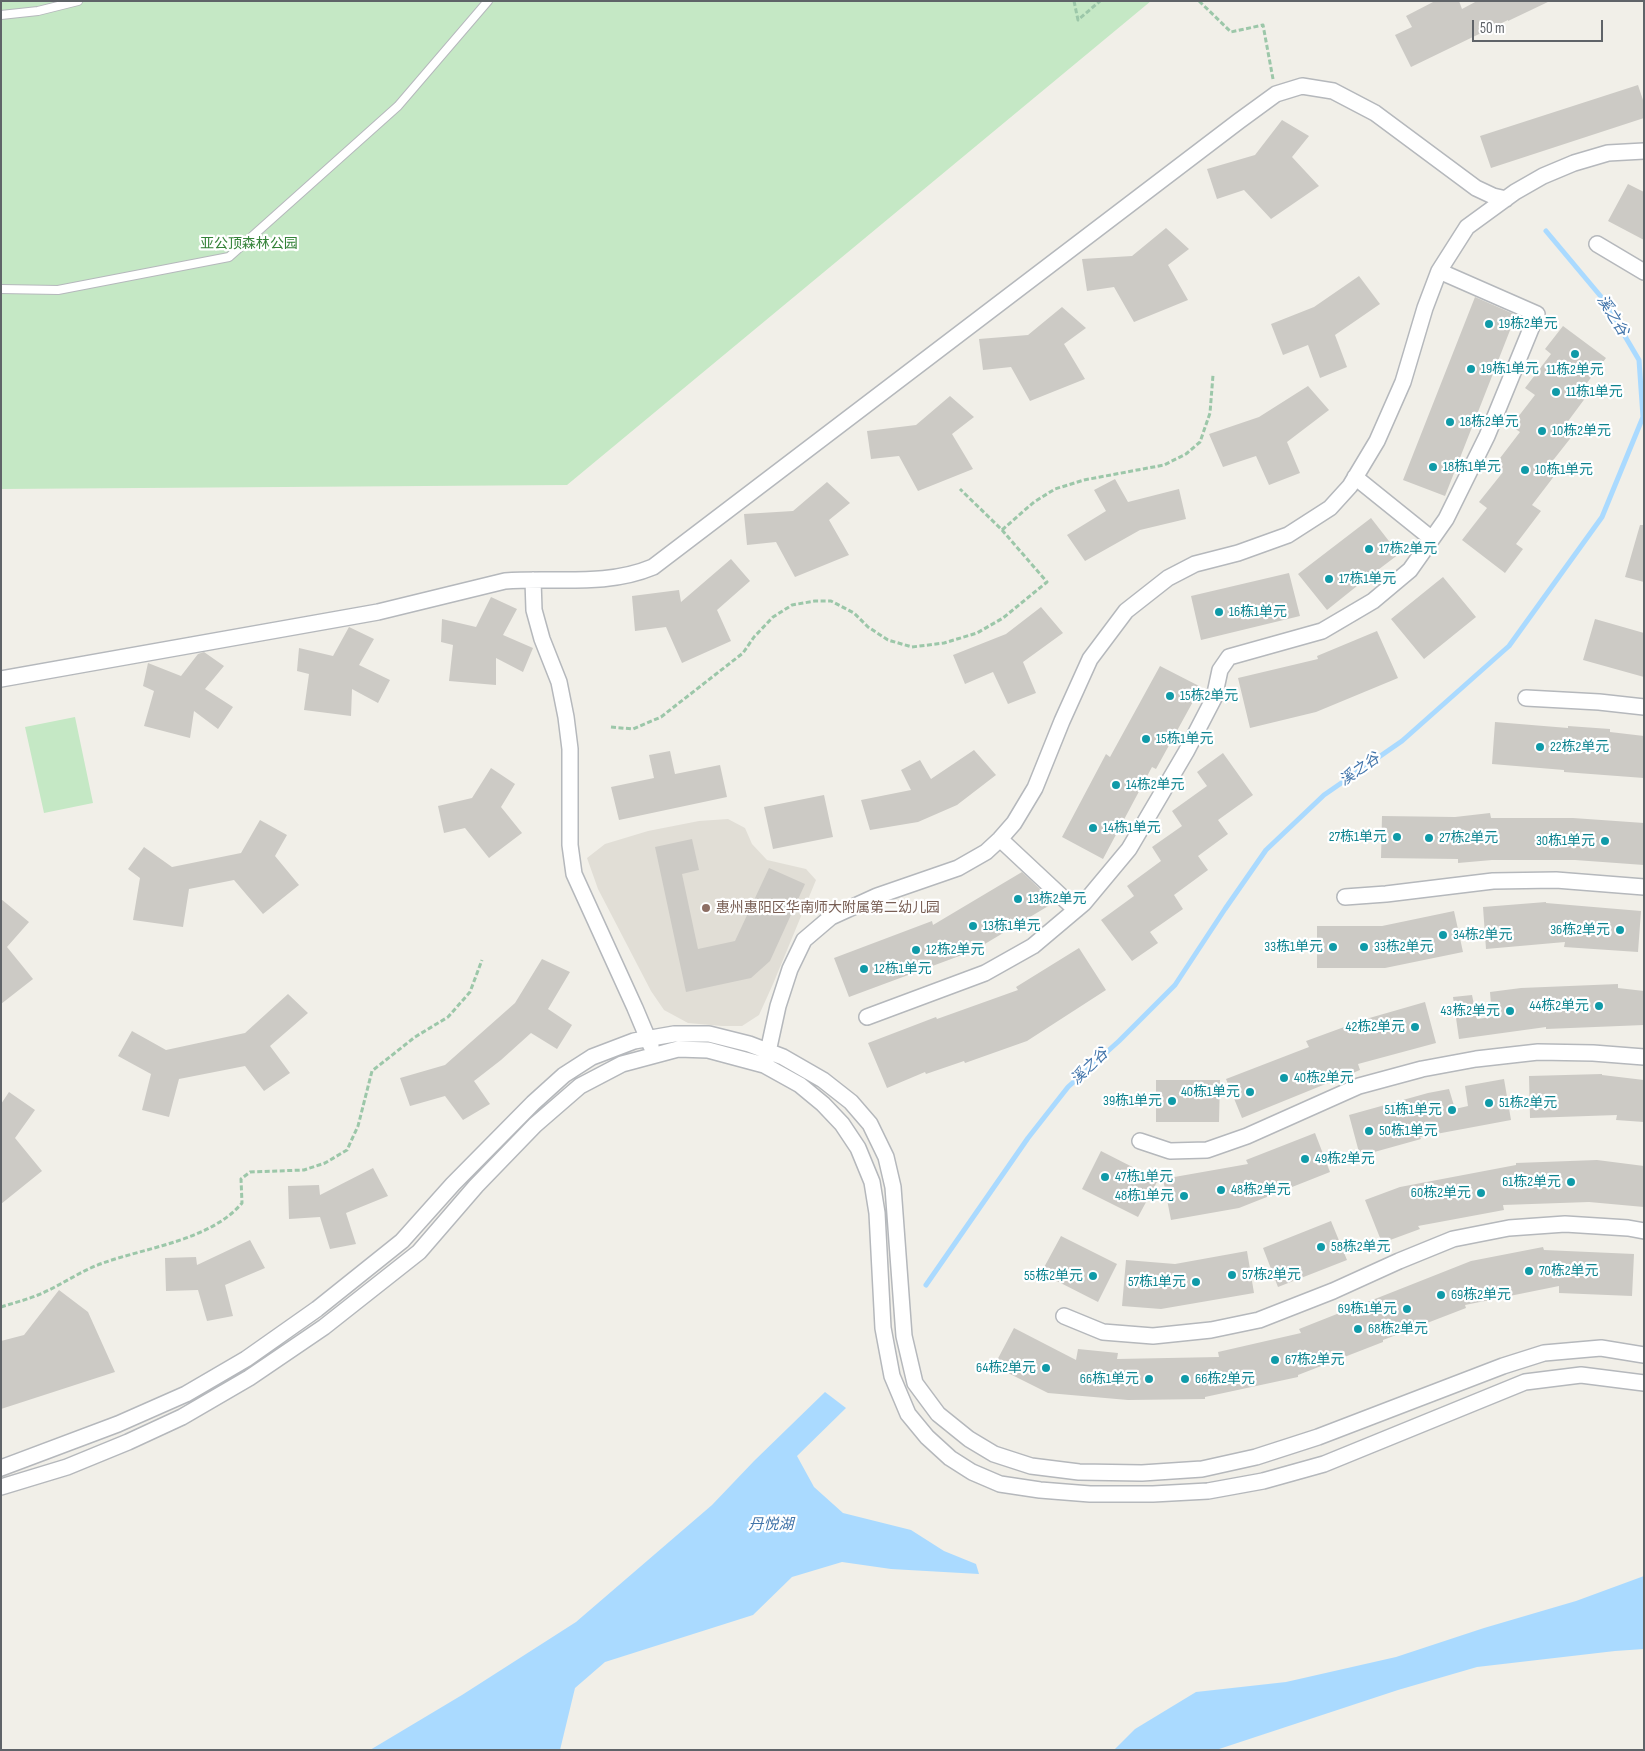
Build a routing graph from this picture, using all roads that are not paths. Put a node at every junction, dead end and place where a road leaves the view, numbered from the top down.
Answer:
1 (78, 1) edge
2 (488, 1) edge
3 (1, 15) edge
4 (1644, 151) edge
5 (1506, 199) junction
6 (1597, 244) dead end
7 (1440, 271) junction
8 (1644, 272) edge
9 (1, 289) edge
10 (1355, 478) junction
11 (1432, 539) junction
12 (533, 580) junction
13 (1, 679) edge
14 (1526, 698) dead end
15 (1644, 708) edge
16 (1000, 839) junction
17 (1644, 887) edge
18 (1345, 897) dead end
19 (1076, 910) junction
20 (867, 1017) dead end
21 (648, 1039) junction
22 (654, 1055) junction
23 (1644, 1057) edge
24 (766, 1058) junction
25 (1140, 1141) dead end
26 (1644, 1231) edge
27 (1064, 1316) dead end
28 (1644, 1355) edge
29 (1644, 1383) edge
30 (1, 1468) edge
31 (1, 1488) edge

1 - 3 lane
2 - 9 lane
4 - 5 street
5 - 7 street
5 - 12 street
6 - 8 street
7 - 10 street
7 - 11 street
10 - 11 street
10 - 16 street
11 - 19 street
12 - 13 street
12 - 21 street
14 - 15 street
16 - 19 street
16 - 24 street
17 - 18 street
19 - 20 street
21 - 22 street
21 - 24 street
21 - 30 street
22 - 24 street
22 - 31 street
23 - 25 street
24 - 28 street
24 - 29 street
26 - 27 street

